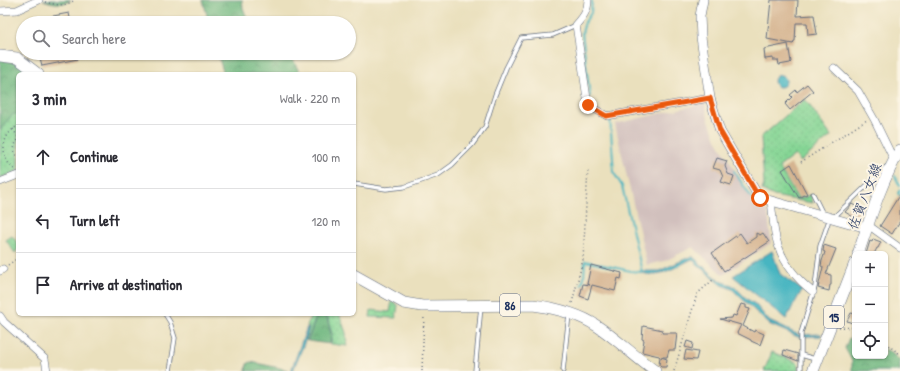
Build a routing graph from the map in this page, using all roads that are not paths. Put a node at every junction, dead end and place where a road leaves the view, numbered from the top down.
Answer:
1 (38, 0) edge
2 (588, 0) edge
3 (703, 0) edge
4 (0, 11) edge
5 (576, 25) junction
6 (0, 56) edge
7 (16, 58) edge
8 (20, 60) edge
9 (834, 68) dead end
10 (35, 72) edge
11 (710, 98) junction
12 (897, 155) edge
13 (16, 176) edge
14 (0, 182) edge
15 (356, 184) edge
16 (813, 194) dead end
17 (772, 201) junction
18 (828, 219) junction
19 (868, 227) junction
20 (900, 248) edge
21 (859, 251) edge
22 (852, 271) edge
23 (356, 276) edge
24 (813, 292) junction
25 (481, 306) junction
26 (569, 313) junction
27 (0, 316) edge
28 (166, 316) edge
29 (801, 355) junction
30 (818, 360) junction
31 (47, 371) edge
32 (170, 371) edge
33 (475, 371) edge
34 (563, 371) edge
35 (655, 371) edge
36 (801, 371) edge
37 (814, 371) edge

1 - 4 street
2 - 5 street
3 - 11 street
5 - 11 street
5 - 15 lane
6 - 7 main road
8 - 10 main road
9 - 12 street
11 - 17 street
12 - 18 lane
12 - 19 main road, 佐賀八女線
13 - 14 street
16 - 18 lane
17 - 18 street
17 - 24 street
18 - 19 street
18 - 24 lane
19 - 20 street
19 - 21 main road, 佐賀八女線
22 - 30 main road, 15
23 - 25 main road, 86
24 - 29 lane
25 - 26 main road, 86
25 - 33 lane
26 - 34 lane
26 - 35 main road, 86
27 - 31 street
28 - 32 lane
29 - 30 lane
29 - 36 lane
30 - 37 main road, 15

